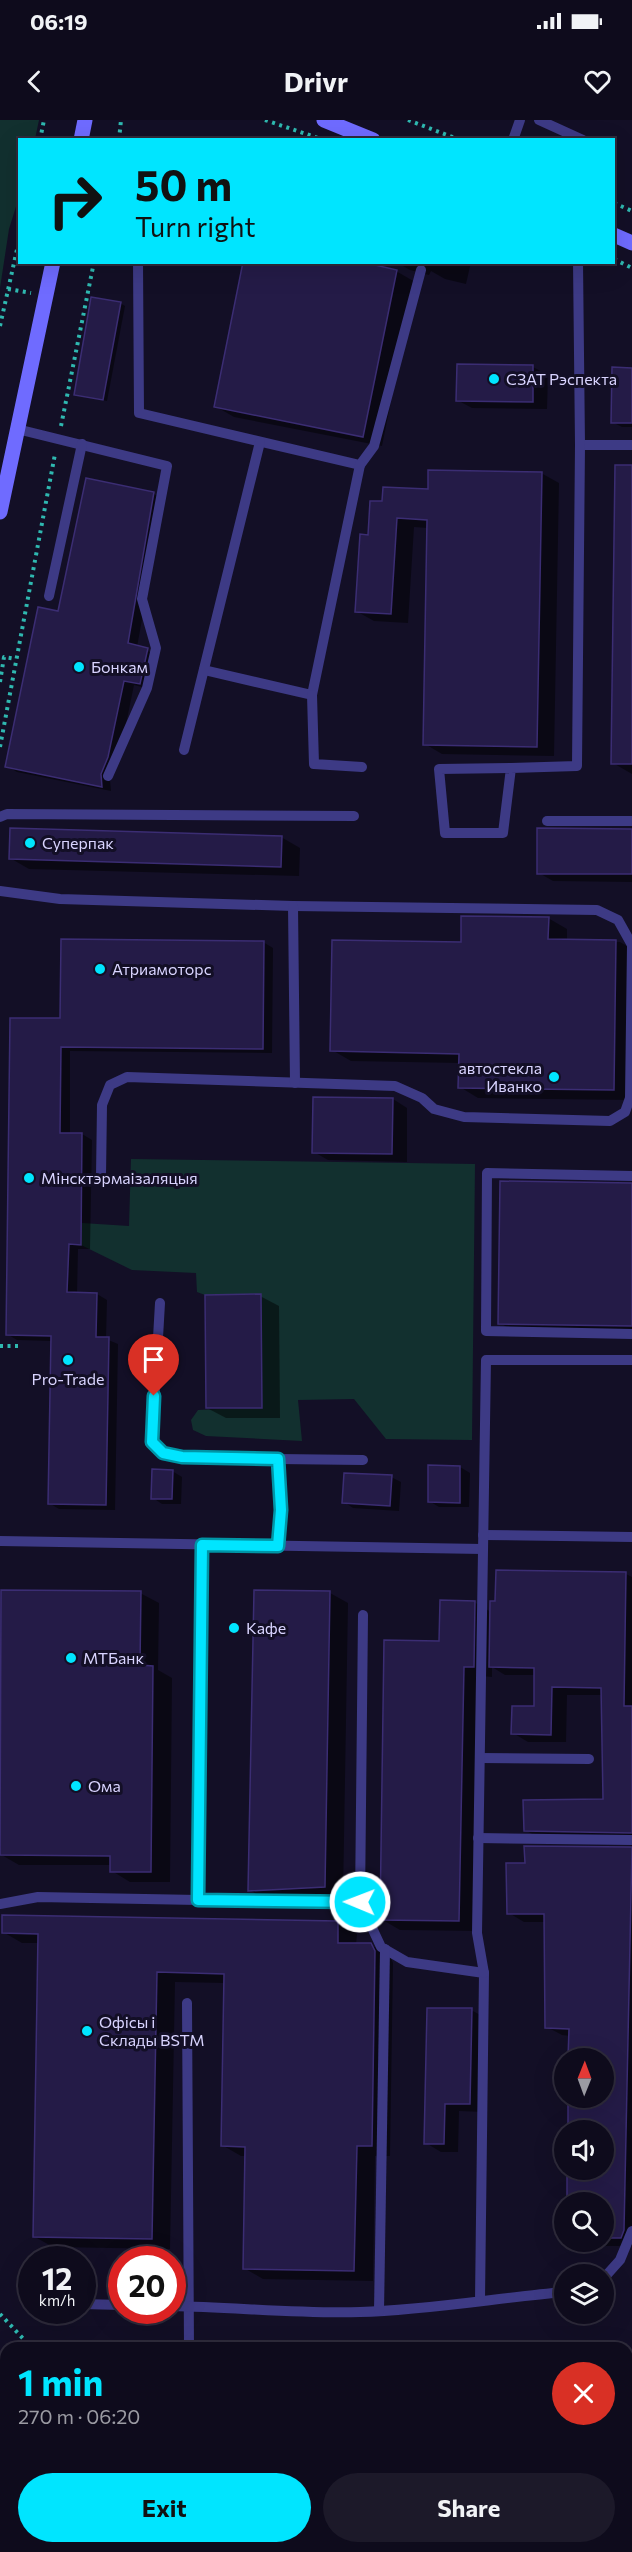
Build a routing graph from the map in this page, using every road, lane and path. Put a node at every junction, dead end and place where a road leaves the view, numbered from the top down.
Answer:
1 (44, 120) edge
2 (85, 120) edge
3 (121, 120) edge
4 (265, 120) edge
5 (324, 120) edge
6 (408, 120) edge
7 (520, 120) edge
8 (539, 120) edge
9 (40, 138) edge
10 (81, 138) edge
11 (119, 138) edge
12 (315, 138) edge
13 (368, 138) edge
14 (455, 138) edge
15 (514, 138) edge
16 (579, 138) edge
17 (615, 204) edge
18 (632, 212) edge
19 (615, 235) edge
20 (632, 243) edge
21 (18, 245) edge
22 (615, 260) edge
23 (53, 264) edge
24 (94, 264) edge
25 (138, 264) edge
26 (578, 264) edge
27 (632, 268) edge
28 (422, 270) dead end
29 (0, 326) edge
30 (17, 429) junction
31 (59, 438) junction
32 (260, 442) junction
33 (82, 444) junction
34 (580, 445) junction
35 (632, 445) edge
36 (360, 465) junction
37 (0, 512) edge
38 (49, 596) dead end
39 (16, 659) junction
40 (204, 669) junction
41 (1, 675) edge
42 (0, 682) edge
43 (312, 695) junction
44 (0, 709) edge
45 (5, 711) junction
46 (0, 747) edge
47 (184, 750) dead end
48 (362, 767) dead end
49 (511, 768) junction
50 (108, 776) dead end
51 (354, 816) dead end
52 (0, 817) edge
53 (547, 821) dead end
54 (632, 821) edge
55 (0, 891) edge
56 (293, 906) junction
57 (631, 1027) edge
58 (295, 1083) junction
59 (101, 1176) dead end
60 (632, 1176) edge
61 (160, 1303) dead end
62 (632, 1334) edge
63 (0, 1346) edge
64 (18, 1346) dead end
65 (632, 1360) edge
66 (278, 1459) junction
67 (363, 1460) dead end
68 (483, 1535) junction
69 (632, 1537) edge
70 (0, 1541) edge
71 (202, 1545) junction
72 (278, 1546) junction
73 (483, 1549) junction
74 (363, 1615) dead end
75 (480, 1758) junction
76 (589, 1760) dead end
77 (478, 1838) junction
78 (632, 1840) edge
79 (198, 1900) junction
80 (360, 1902) junction
81 (0, 1904) edge
82 (385, 1949) junction
83 (484, 1973) junction
84 (187, 2003) dead end
85 (632, 2231) edge
86 (614, 2266) edge
87 (554, 2293) edge
88 (480, 2300) junction
89 (189, 2306) junction
90 (379, 2311) junction
91 (0, 2314) edge
92 (26, 2342) edge
93 (189, 2342) edge

1 - 9 path
2 - 10 main road
3 - 11 path
4 - 12 path
5 - 13 main road
6 - 14 path
7 - 15 lane
8 - 16 lane
17 - 18 path
19 - 20 main road
21 - 29 path
22 - 27 path
23 - 30 main road
24 - 31 path
25 - 32 lane
26 - 34 lane
28 - 36 lane
30 - 31 lane
30 - 37 main road
31 - 33 lane
31 - 39 path
32 - 36 lane
32 - 40 lane
33 - 38 lane
33 - 50 lane
34 - 35 lane
34 - 49 lane
36 - 43 lane
39 - 41 path
39 - 45 path
40 - 43 lane
40 - 47 lane
41 - 42 path
43 - 48 lane
44 - 45 path
45 - 46 path
49 - 49 lane
51 - 52 lane
53 - 54 lane
55 - 56 lane
56 - 57 lane
56 - 58 lane
57 - 58 lane
58 - 59 lane
60 - 62 lane
61 - 66 lane
63 - 64 path
65 - 68 lane
66 - 67 lane
66 - 72 lane
68 - 69 lane
68 - 73 lane
70 - 71 lane
71 - 72 lane
71 - 79 lane
72 - 73 lane
73 - 75 lane
74 - 80 lane
75 - 76 lane
75 - 77 lane
77 - 78 lane
77 - 83 lane
79 - 80 lane
79 - 81 lane
80 - 82 lane
82 - 83 lane
82 - 90 lane
83 - 88 lane
84 - 89 lane
85 - 86 lane
87 - 88 lane
88 - 90 lane
89 - 90 lane
89 - 93 lane
91 - 92 path

